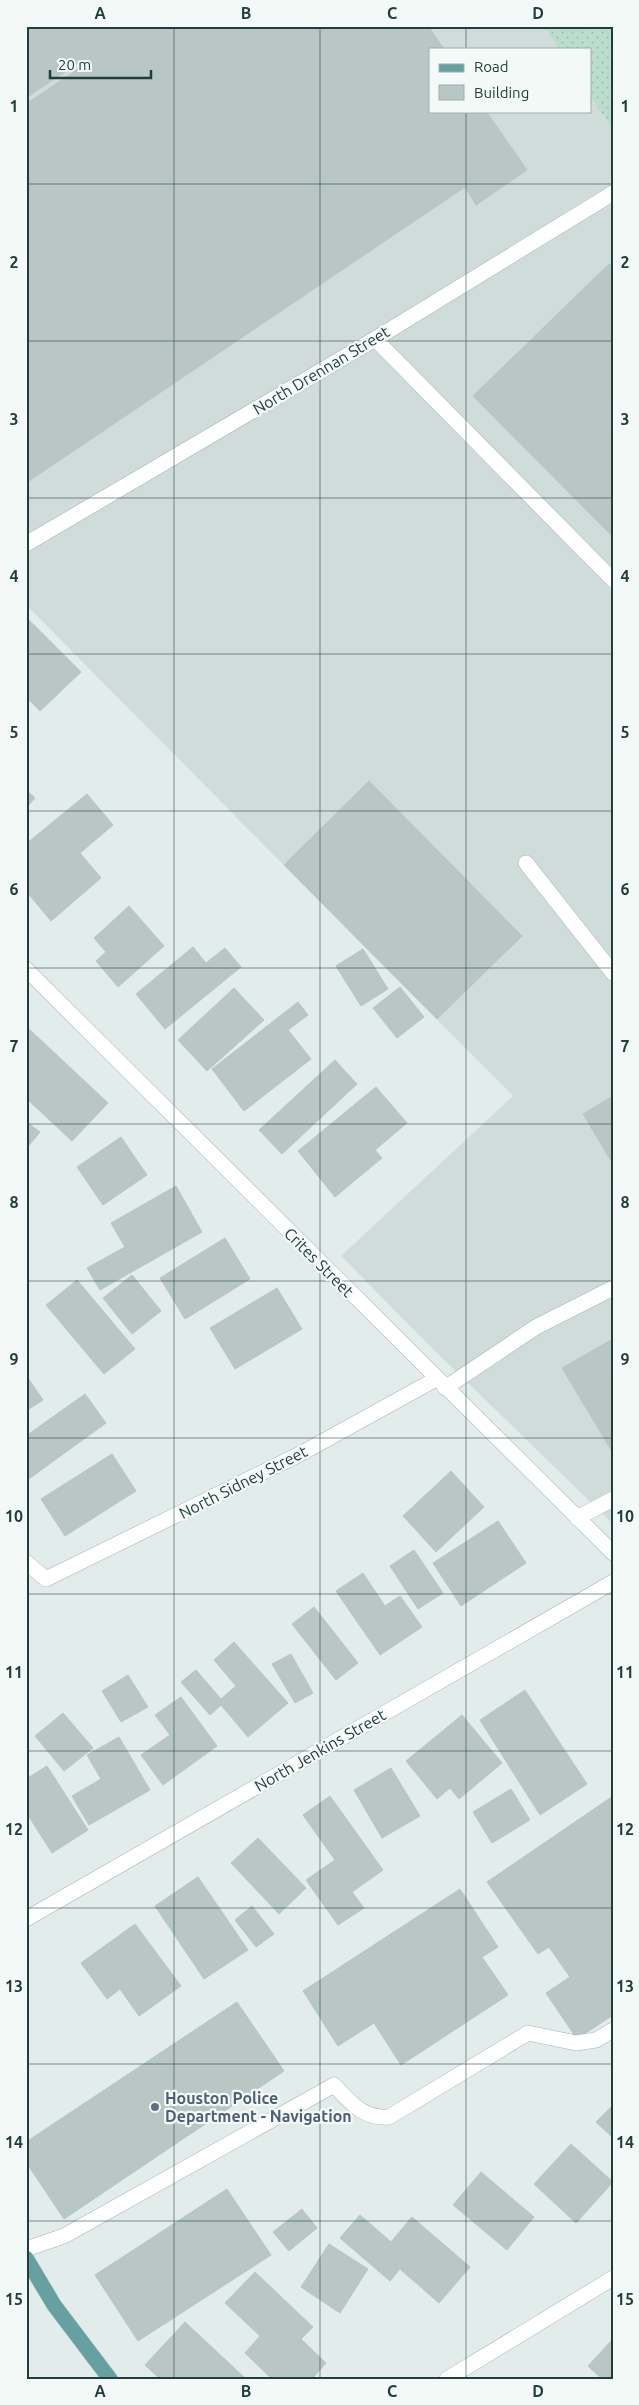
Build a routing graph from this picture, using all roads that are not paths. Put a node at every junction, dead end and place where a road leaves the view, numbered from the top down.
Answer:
1 (613, 193) edge
2 (375, 339) junction
3 (26, 544) edge
4 (613, 580) edge
5 (526, 863) dead end
6 (26, 969) edge
7 (613, 973) edge
8 (32, 983) edge
9 (613, 1288) edge
10 (441, 1384) junction
11 (613, 1499) edge
12 (577, 1518) junction
13 (613, 1553) edge
14 (26, 1562) edge
15 (613, 1582) edge
16 (26, 1919) edge
17 (613, 2030) edge
18 (26, 2249) edge
19 (26, 2258) edge
20 (613, 2278) edge
21 (110, 2379) edge
22 (447, 2379) edge

1 - 2 street, North Drennan Street
2 - 3 street, North Drennan Street
2 - 4 street
5 - 7 street
6 - 8 street, Crites Street
8 - 10 street, Crites Street
9 - 10 street, North Sidney Street
10 - 12 street, Crites Street
10 - 14 street, North Sidney Street
11 - 12 street
12 - 13 street, Crites Street
15 - 16 street, North Jenkins Street
17 - 18 street
19 - 21 main road
20 - 22 street

